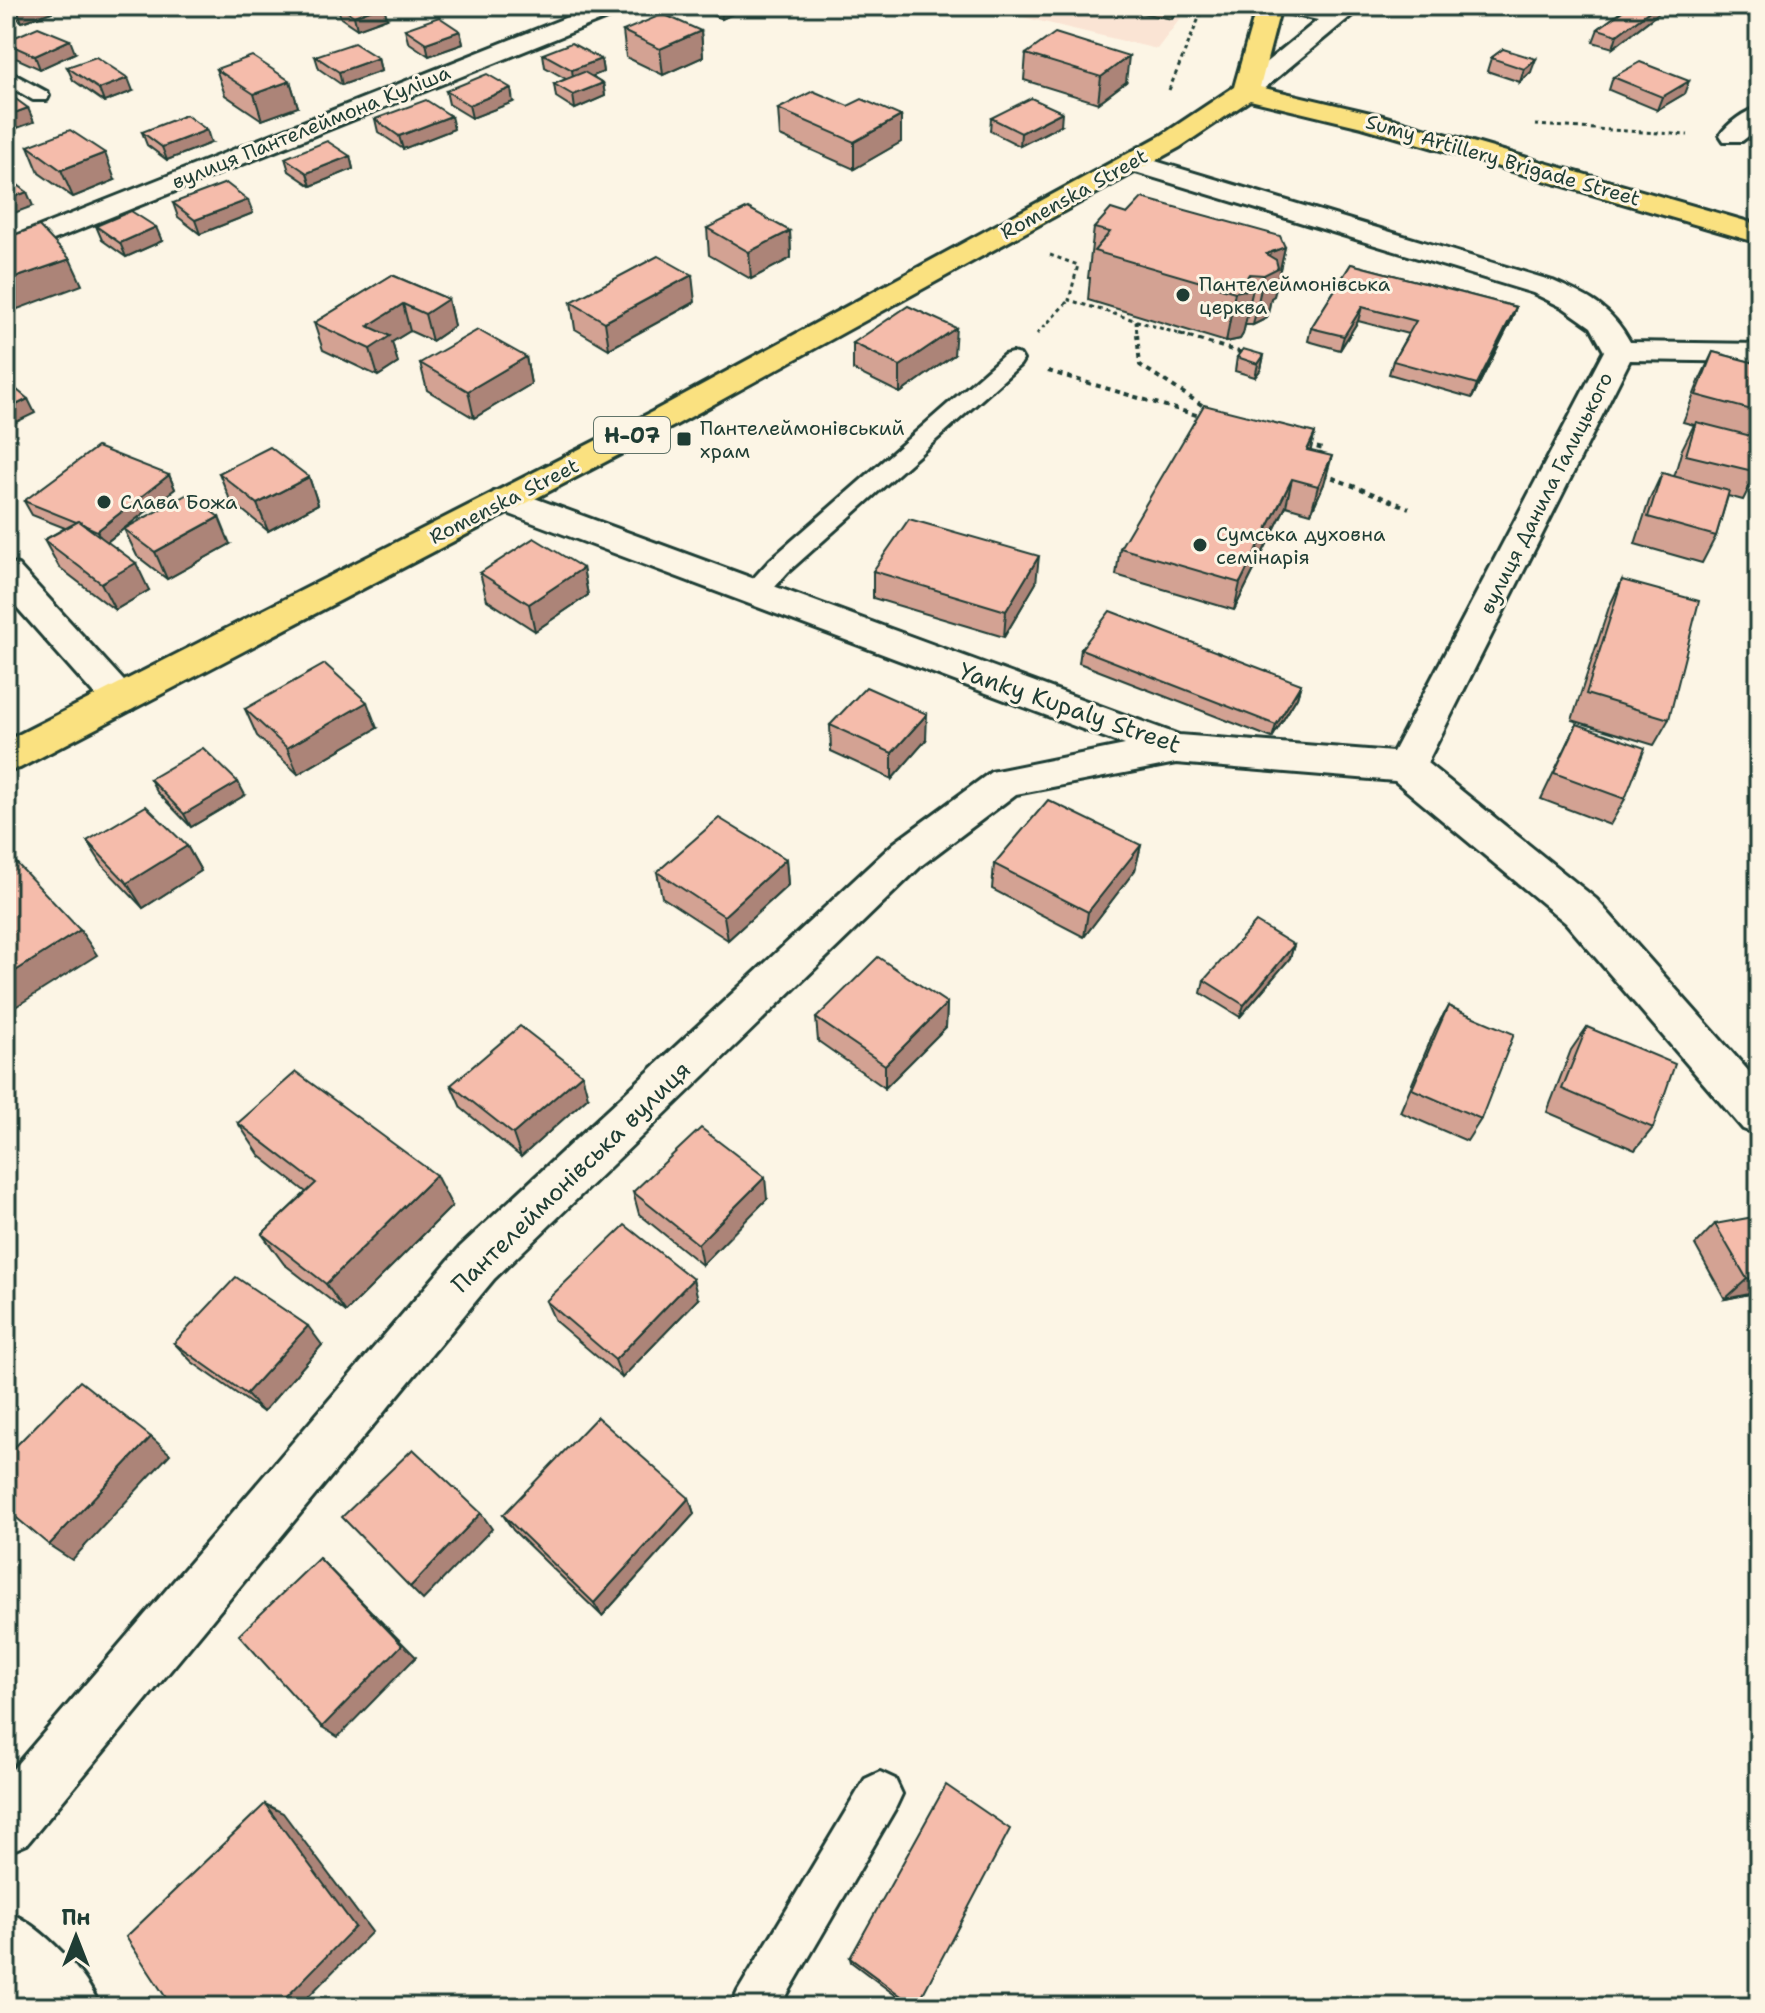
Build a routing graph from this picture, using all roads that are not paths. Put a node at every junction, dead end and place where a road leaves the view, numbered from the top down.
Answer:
1 (1269, 7) edge
2 (1350, 7) edge
3 (599, 8) edge
4 (6, 76) edge
5 (1246, 91) junction
6 (40, 96) dead end
7 (1759, 115) edge
8 (1759, 145) edge
9 (1132, 162) junction
10 (1759, 234) edge
11 (6, 250) edge
12 (1619, 351) junction
13 (1759, 353) edge
14 (1012, 360) road end
15 (506, 500) junction
16 (6, 573) edge
17 (752, 594) junction
18 (120, 700) junction
19 (1176, 749) junction
20 (6, 758) edge
21 (1405, 767) junction
22 (1759, 1115) edge
23 (880, 1794) dead end
24 (6, 1823) edge
25 (6, 1942) edge
26 (68, 2007) edge
27 (754, 2007) edge

1 - 2 street
1 - 5 main road
2 - 5 street
3 - 11 street, вулиця Пантелеймона Куліша
4 - 6 lane
5 - 9 main road, Romenska Street / Н-07
5 - 10 main road, Sumy Artillery Brigade Street
7 - 8 street
9 - 12 street, вулиця Данила Галицького
9 - 15 main road, Romenska Street / Н-07
12 - 13 street
12 - 21 street, вулиця Данила Галицького
14 - 17 lane
15 - 17 street, Yanky Kupaly Street
15 - 18 main road, Romenska Street / Н-07
16 - 18 street
17 - 19 street, Yanky Kupaly Street
18 - 20 main road, Romenska Street / Н-07
19 - 21 street, Yanky Kupaly Street
19 - 24 street, Пантелеймонівська вулиця
21 - 22 street
23 - 27 lane
25 - 26 street

